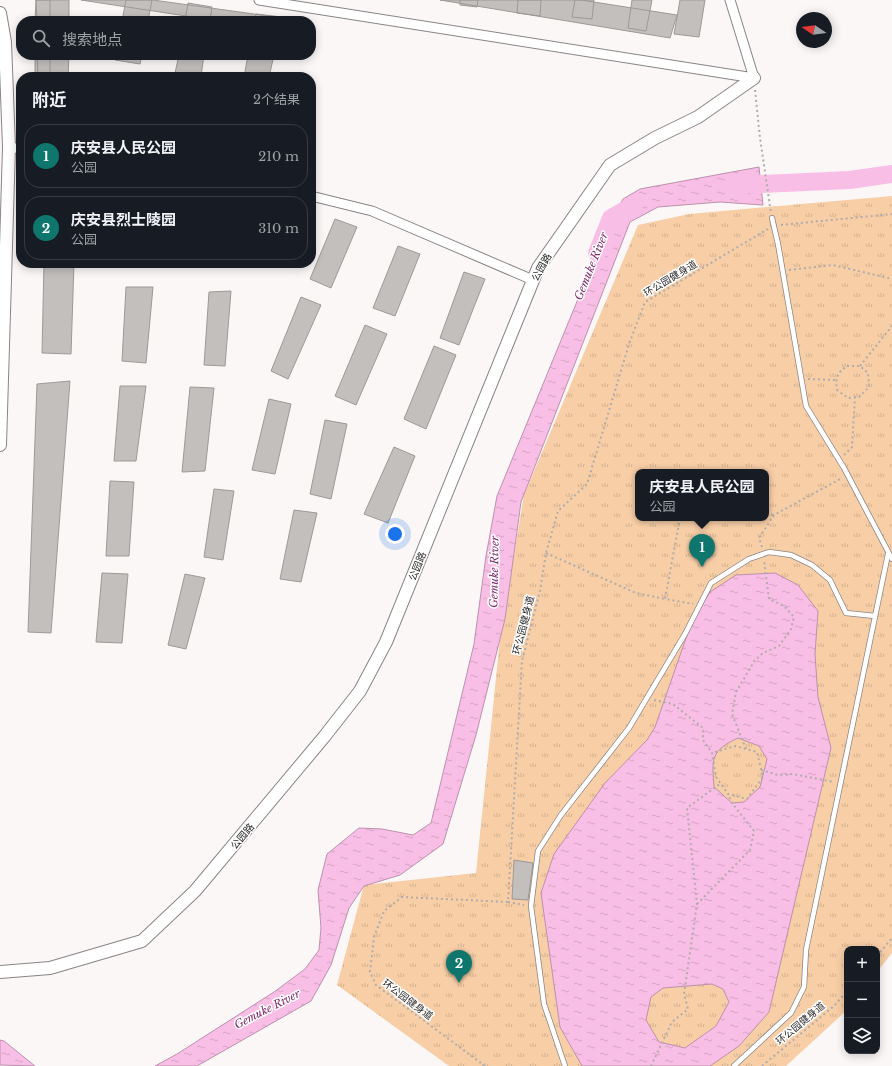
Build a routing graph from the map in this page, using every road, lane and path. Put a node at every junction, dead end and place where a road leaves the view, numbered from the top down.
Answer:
1 (260, 0) edge
2 (730, 0) edge
3 (0, 13) edge
4 (754, 78) junction
5 (9, 147) junction
6 (16, 148) edge
7 (316, 197) edge
8 (892, 214) edge
9 (772, 218) joint
10 (774, 225) junction
11 (783, 271) junction
12 (892, 279) edge
13 (533, 280) junction
14 (892, 326) edge
15 (860, 366) junction
16 (801, 378) junction
17 (835, 380) junction
18 (855, 397) junction
19 (0, 445) edge
20 (840, 461) junction
21 (848, 475) junction
22 (769, 514) edge
23 (774, 515) junction
24 (679, 521) edge
25 (546, 553) junction
26 (764, 553) junction
27 (888, 554) junction
28 (892, 559) edge
29 (665, 599) junction
30 (700, 605) junction
31 (876, 616) junction
32 (647, 698) junction
33 (746, 749) junction
34 (712, 753) junction
35 (761, 770) junction
36 (721, 783) junction
37 (841, 783) junction
38 (728, 794) junction
39 (508, 902) junction
40 (697, 904) junction
41 (530, 906) junction
42 (892, 938) edge
43 (880, 952) edge
44 (0, 972) edge
45 (844, 994) edge
46 (485, 1066) edge
47 (565, 1066) edge
48 (651, 1066) edge
49 (734, 1066) edge
50 (762, 1066) edge

1 - 4 street
2 - 4 street
3 - 5 street
4 - 9 path
4 - 13 street, 公园路
5 - 6 street
5 - 19 street
7 - 13 street
8 - 10 path, 环公园健身道
9 - 10 lane
10 - 11 lane
10 - 25 path, 环公园健身道
11 - 12 path
11 - 16 lane
13 - 44 street, 公园路
14 - 15 path
15 - 17 path
15 - 18 path
16 - 17 path
16 - 20 lane
17 - 18 path
18 - 20 path
20 - 21 lane
21 - 23 path
21 - 27 lane
22 - 23 path
23 - 26 path
24 - 29 path
25 - 29 path
25 - 39 path, 环公园健身道
26 - 30 lane
26 - 31 lane
26 - 33 path
27 - 28 lane
27 - 31 lane
29 - 30 path
30 - 32 lane
31 - 37 lane
32 - 34 path
32 - 41 lane
33 - 34 path
33 - 35 path
34 - 36 path
35 - 37 path
35 - 38 path
36 - 38 path
36 - 40 path
37 - 49 lane
38 - 40 path
39 - 41 path
39 - 46 path, 环公园健身道
40 - 48 path
41 - 47 lane
42 - 43 path
45 - 50 path, 环公园健身道

